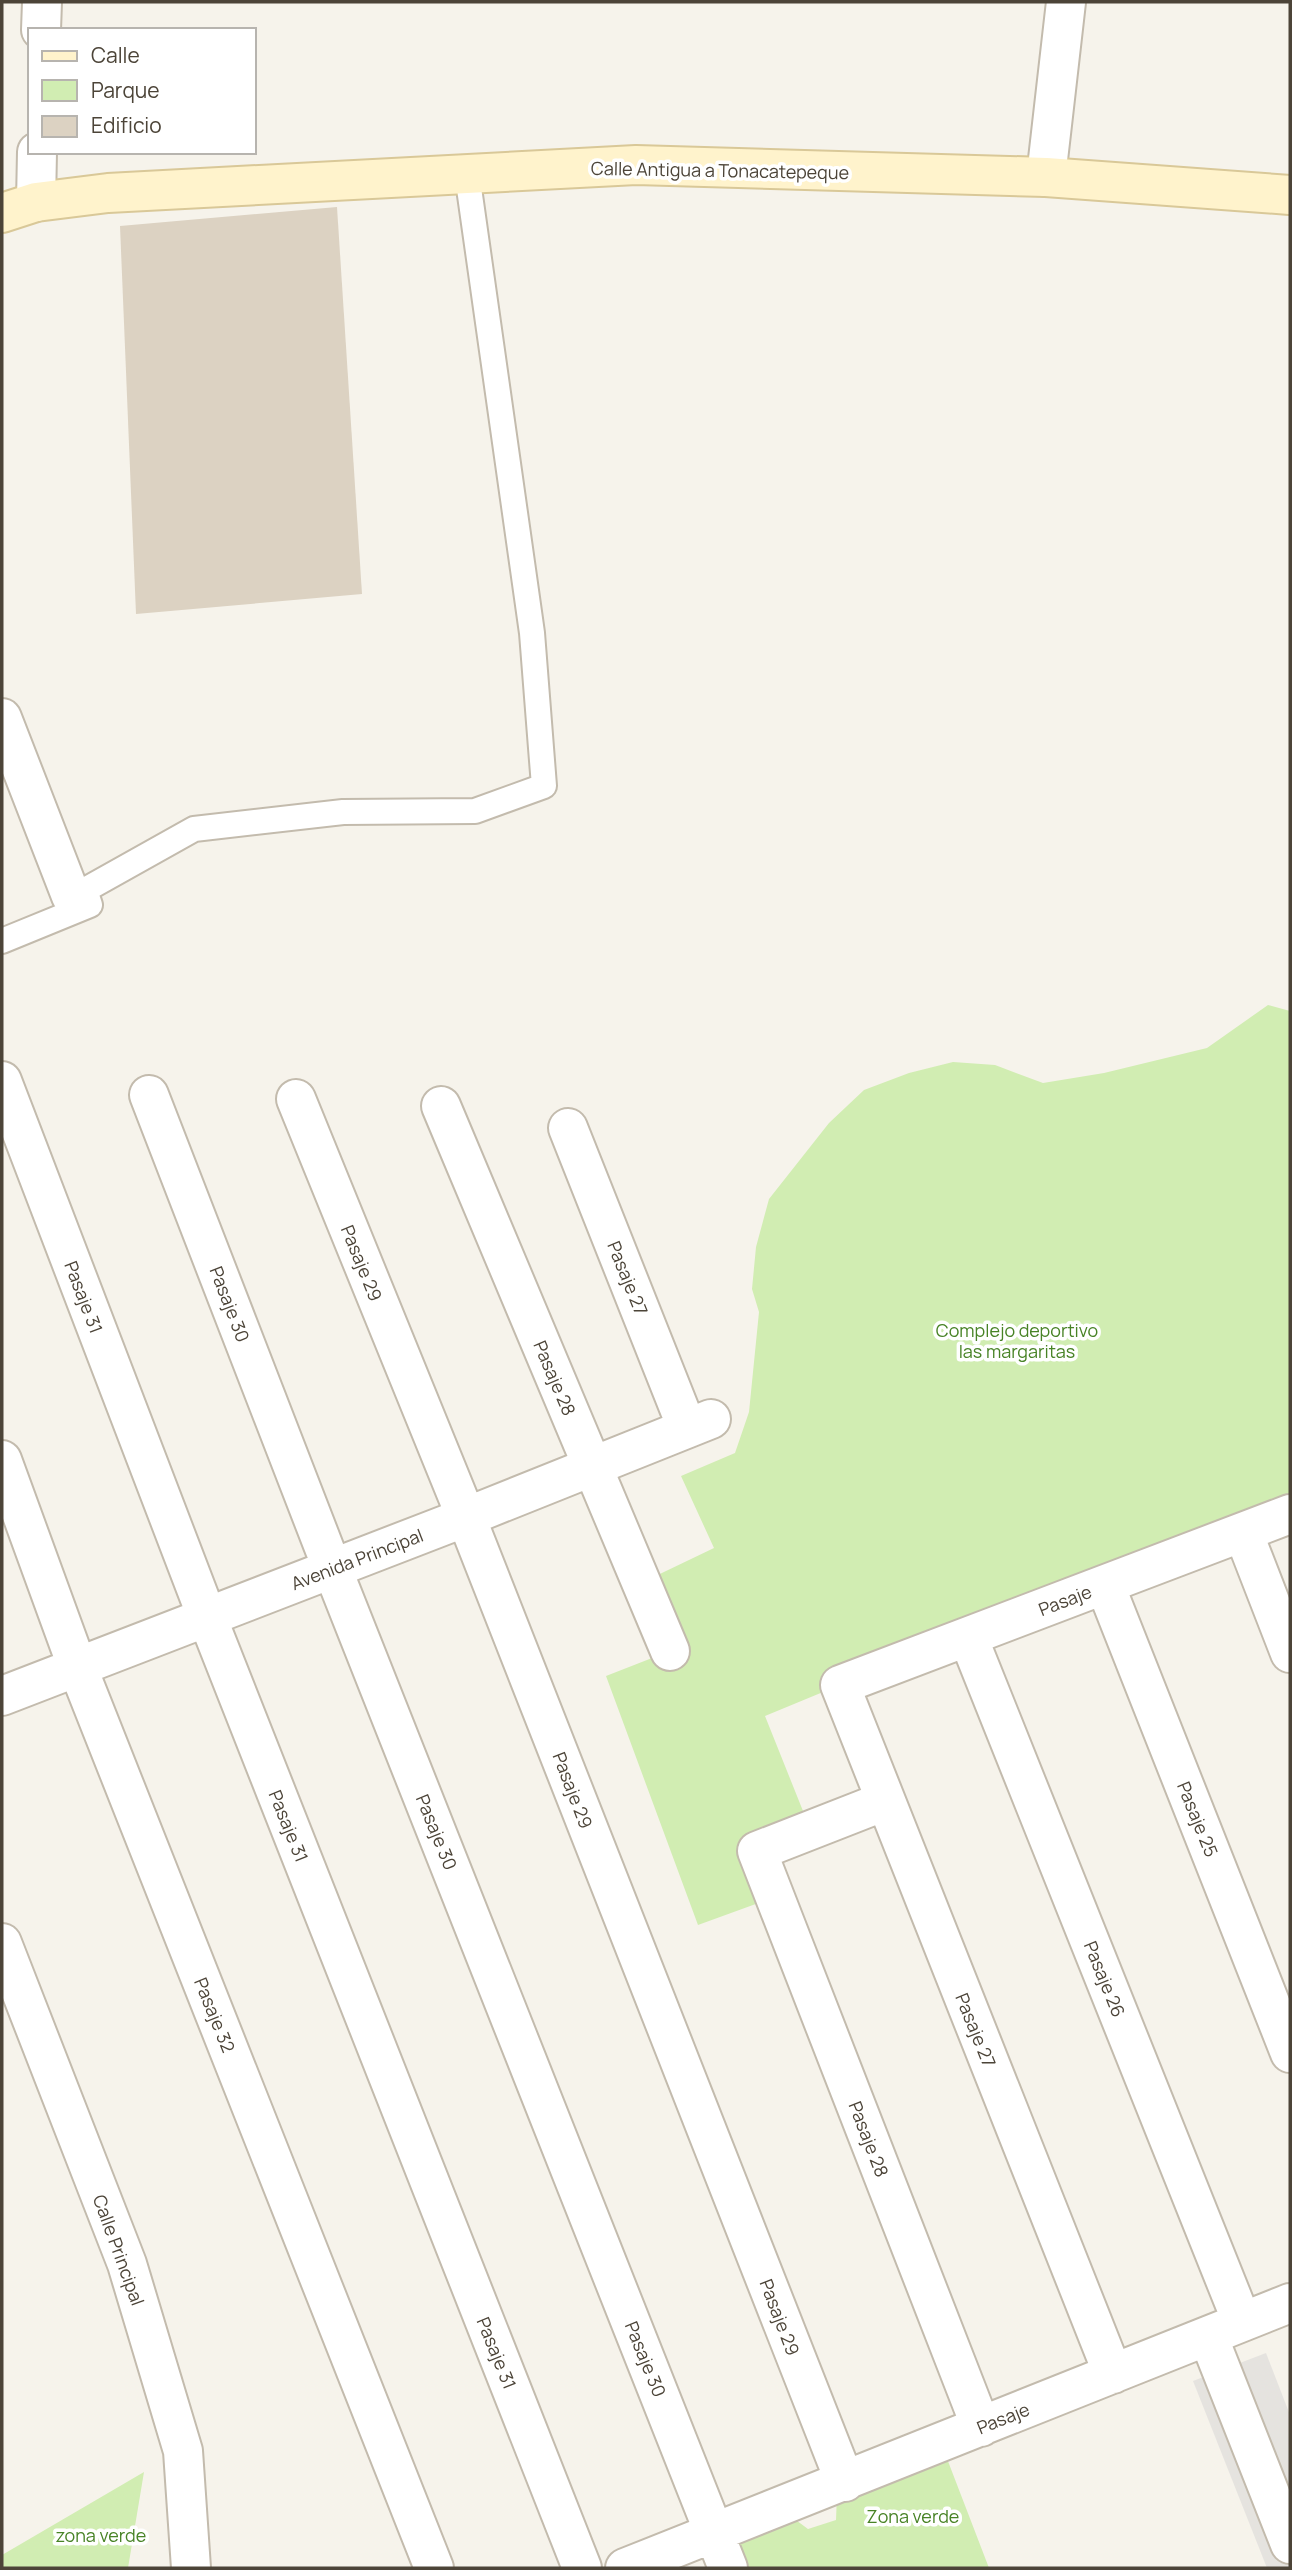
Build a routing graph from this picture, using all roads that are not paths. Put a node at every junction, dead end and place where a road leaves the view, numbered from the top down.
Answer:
1 (42, 2) edge
2 (1066, 2) edge
3 (41, 28) edge
4 (36, 154) edge
5 (467, 174) junction
6 (1046, 177) junction
7 (1290, 195) edge
8 (19, 207) edge
9 (2, 718) edge
10 (71, 896) dead end
11 (2, 942) edge
12 (2, 1081) edge
13 (149, 1095) dead end
14 (296, 1099) dead end
15 (440, 1105) dead end
16 (568, 1128) dead end
17 (699, 1423) joint
18 (2, 1460) edge
19 (592, 1466) junction
20 (1290, 1514) edge
21 (466, 1517) junction
22 (1244, 1532) junction
23 (332, 1568) junction
24 (1105, 1585) junction
25 (206, 1617) junction
26 (968, 1637) junction
27 (670, 1651) dead end
28 (1290, 1653) edge
29 (77, 1667) junction
30 (840, 1685) joint
31 (2, 1696) edge
32 (885, 1801) junction
33 (2, 1943) edge
34 (1290, 2053) edge
35 (1290, 2303) edge
36 (1242, 2322) junction
37 (1208, 2336) junction
38 (1113, 2374) junction
39 (981, 2427) junction
40 (845, 2482) junction
41 (1290, 2544) edge
42 (721, 2551) edge
43 (191, 2568) edge
44 (434, 2568) edge
45 (582, 2568) edge
46 (625, 2568) edge

1 - 3 street
2 - 6 street
4 - 8 street
5 - 6 street, Calle Antigua a Tonacatepeque
5 - 8 street, Calle Antigua a Tonacatepeque
5 - 11 lane
6 - 7 street, Calle Antigua a Tonacatepeque
9 - 10 street
12 - 25 street, Pasaje 31
13 - 23 street, Pasaje 30
14 - 21 street, Pasaje 29
15 - 19 street, Pasaje 28
16 - 17 street, Pasaje 27
17 - 19 street, Avenida Principal
18 - 29 street, Pasaje 32
19 - 21 street, Avenida Principal
19 - 27 street, Pasaje 28
20 - 22 street, Pasaje
21 - 23 street, Avenida Principal
21 - 40 street, Pasaje 29
22 - 24 street, Pasaje
22 - 28 street
23 - 25 street, Avenida Principal
23 - 42 street, Pasaje 30
24 - 26 street, Pasaje
24 - 34 street, Pasaje 25
25 - 29 street, Avenida Principal
25 - 45 street, Pasaje 31
26 - 30 street, Pasaje
26 - 36 street, Pasaje 26
29 - 31 street, Avenida Principal
29 - 44 street, Pasaje 32
30 - 32 street, Pasaje 27
32 - 38 street, Pasaje 27
32 - 39 street, Pasaje 28
33 - 43 street, Calle Principal
35 - 36 street, Pasaje
36 - 37 street, Pasaje
37 - 38 street, Pasaje
37 - 41 street
38 - 39 street, Pasaje
39 - 40 street, Pasaje
40 - 42 street, Pasaje
42 - 46 street, Pasaje

